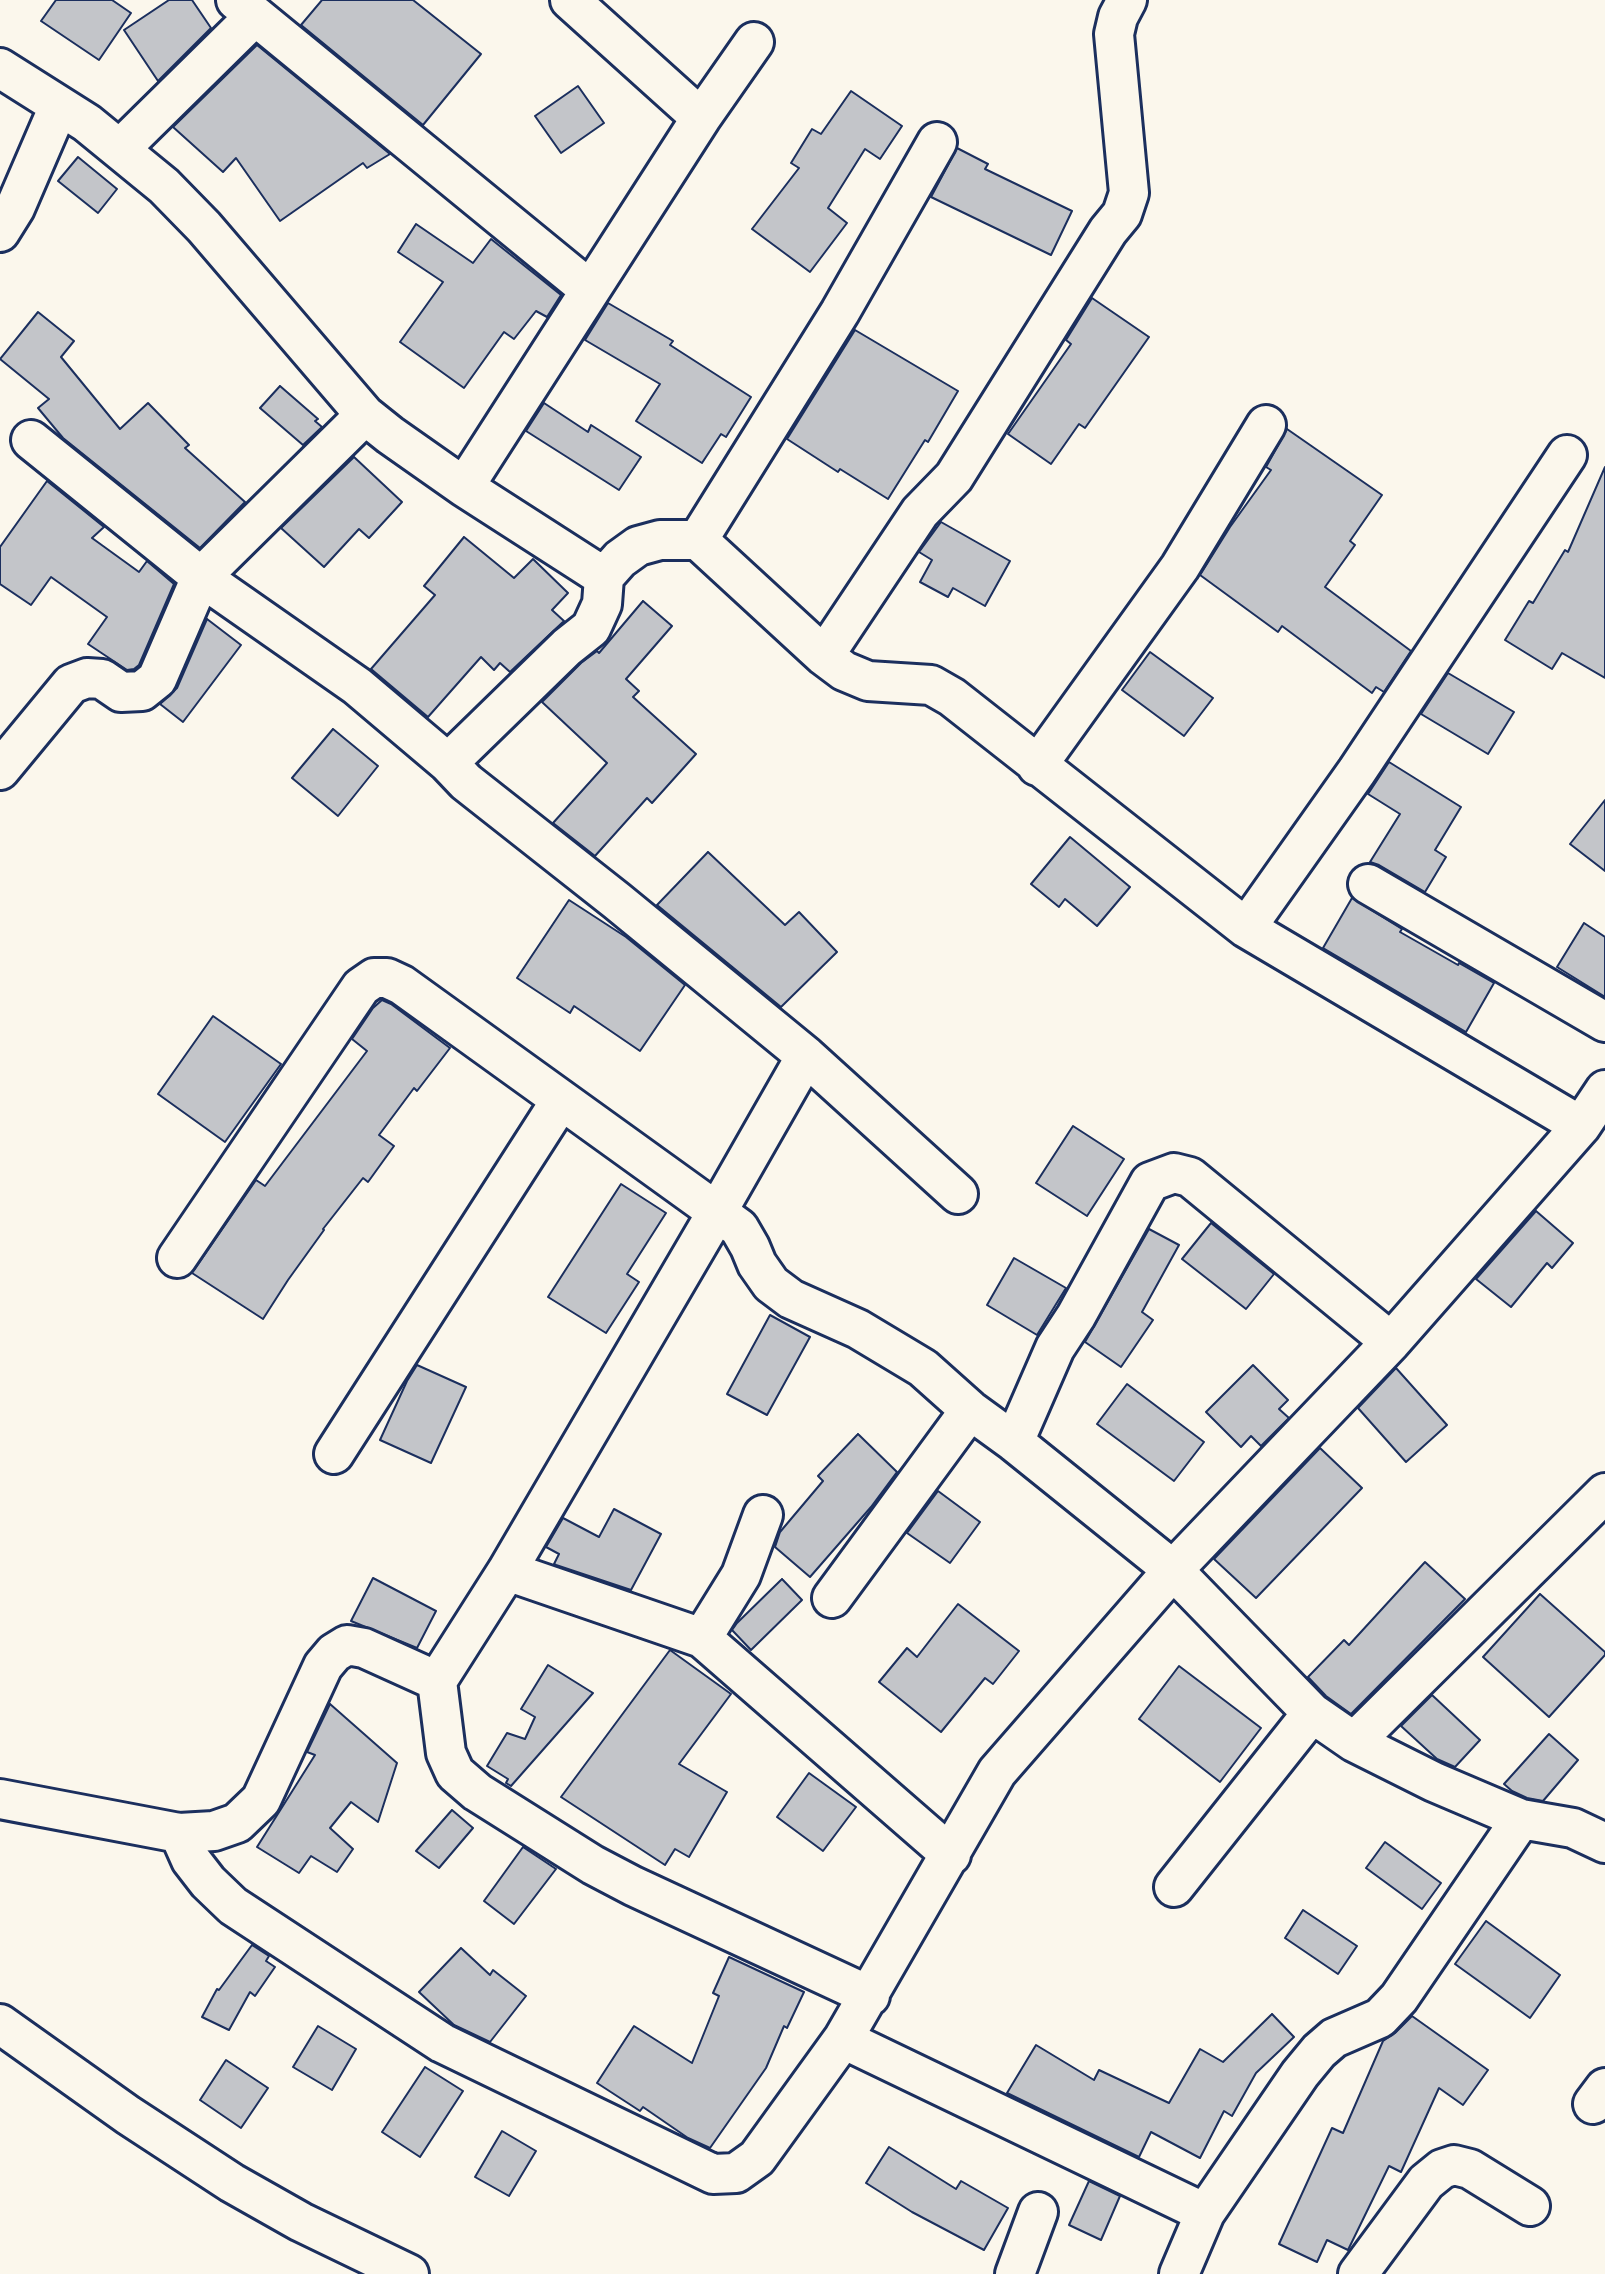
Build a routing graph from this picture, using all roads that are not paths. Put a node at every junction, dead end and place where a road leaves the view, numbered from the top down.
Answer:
1 (570, 0) edge
2 (1127, 0) edge
3 (246, 8) edge
4 (754, 42) dead end
5 (0, 68) edge
6 (59, 106) junction
7 (701, 118) junction
8 (937, 142) dead end
9 (120, 149) junction
10 (0, 232) edge
11 (590, 290) junction
12 (365, 415) junction
13 (1266, 425) dead end
14 (31, 440) dead end
15 (1567, 455) dead end
16 (464, 487) junction
17 (698, 540) junction
18 (201, 577) junction
19 (604, 577) junction
20 (824, 656) junction
21 (448, 763) junction
22 (1037, 766) junction
23 (0, 770) edge
24 (1368, 884) dead end
25 (1246, 928) junction
26 (1605, 1022) edge
27 (806, 1056) junction
28 (1605, 1090) edge
29 (561, 1100) junction
30 (1581, 1126) junction
31 (958, 1194) dead end
32 (717, 1212) junction
33 (177, 1258) dead end
34 (1391, 1342) junction
35 (970, 1410) junction
36 (1014, 1442) junction
37 (334, 1454) dead end
38 (1605, 1493) edge
39 (763, 1515) dead end
40 (1173, 1570) junction
41 (507, 1571) junction
42 (832, 1598) dead end
43 (702, 1638) junction
44 (437, 1681) junction
45 (1312, 1713) junction
46 (1354, 1742) junction
47 (0, 1799) edge
48 (1521, 1819) junction
49 (179, 1833) junction
50 (1605, 1843) edge
51 (951, 1855) junction
52 (1174, 1886) dead end
53 (870, 1996) junction
54 (0, 2024) edge
55 (843, 2039) junction
56 (1530, 2206) dead end
57 (1038, 2212) dead end
58 (1205, 2213) junction
59 (409, 2274) edge
60 (1015, 2274) edge
61 (1179, 2274) edge
62 (1358, 2274) edge

1 - 7 street
2 - 20 street
3 - 9 street
3 - 11 street
4 - 7 street
5 - 6 street
6 - 9 street
6 - 10 street
7 - 11 street
8 - 17 street
9 - 12 street
11 - 16 street
12 - 16 street
12 - 18 street
13 - 22 street
14 - 18 street
15 - 25 street
16 - 19 street
17 - 19 street
17 - 20 street
18 - 21 street
18 - 23 street
19 - 21 street
20 - 22 street
21 - 27 street
22 - 25 street
24 - 26 street
25 - 30 street
27 - 31 street
27 - 32 street
28 - 30 street
29 - 32 street
29 - 33 street
29 - 37 street
30 - 34 street
32 - 35 street
32 - 41 street
34 - 36 street
34 - 40 street
35 - 36 street
35 - 42 street
36 - 40 street
38 - 46 street
39 - 43 street
40 - 45 street
40 - 51 street
41 - 43 street
41 - 44 street
43 - 51 street
44 - 49 street
44 - 53 street
45 - 46 street
45 - 52 street
46 - 48 street
47 - 49 street
48 - 50 street
48 - 58 street
49 - 55 street
51 - 53 street
53 - 55 street
54 - 59 street
55 - 58 street
56 - 62 street
57 - 60 street
58 - 61 street

